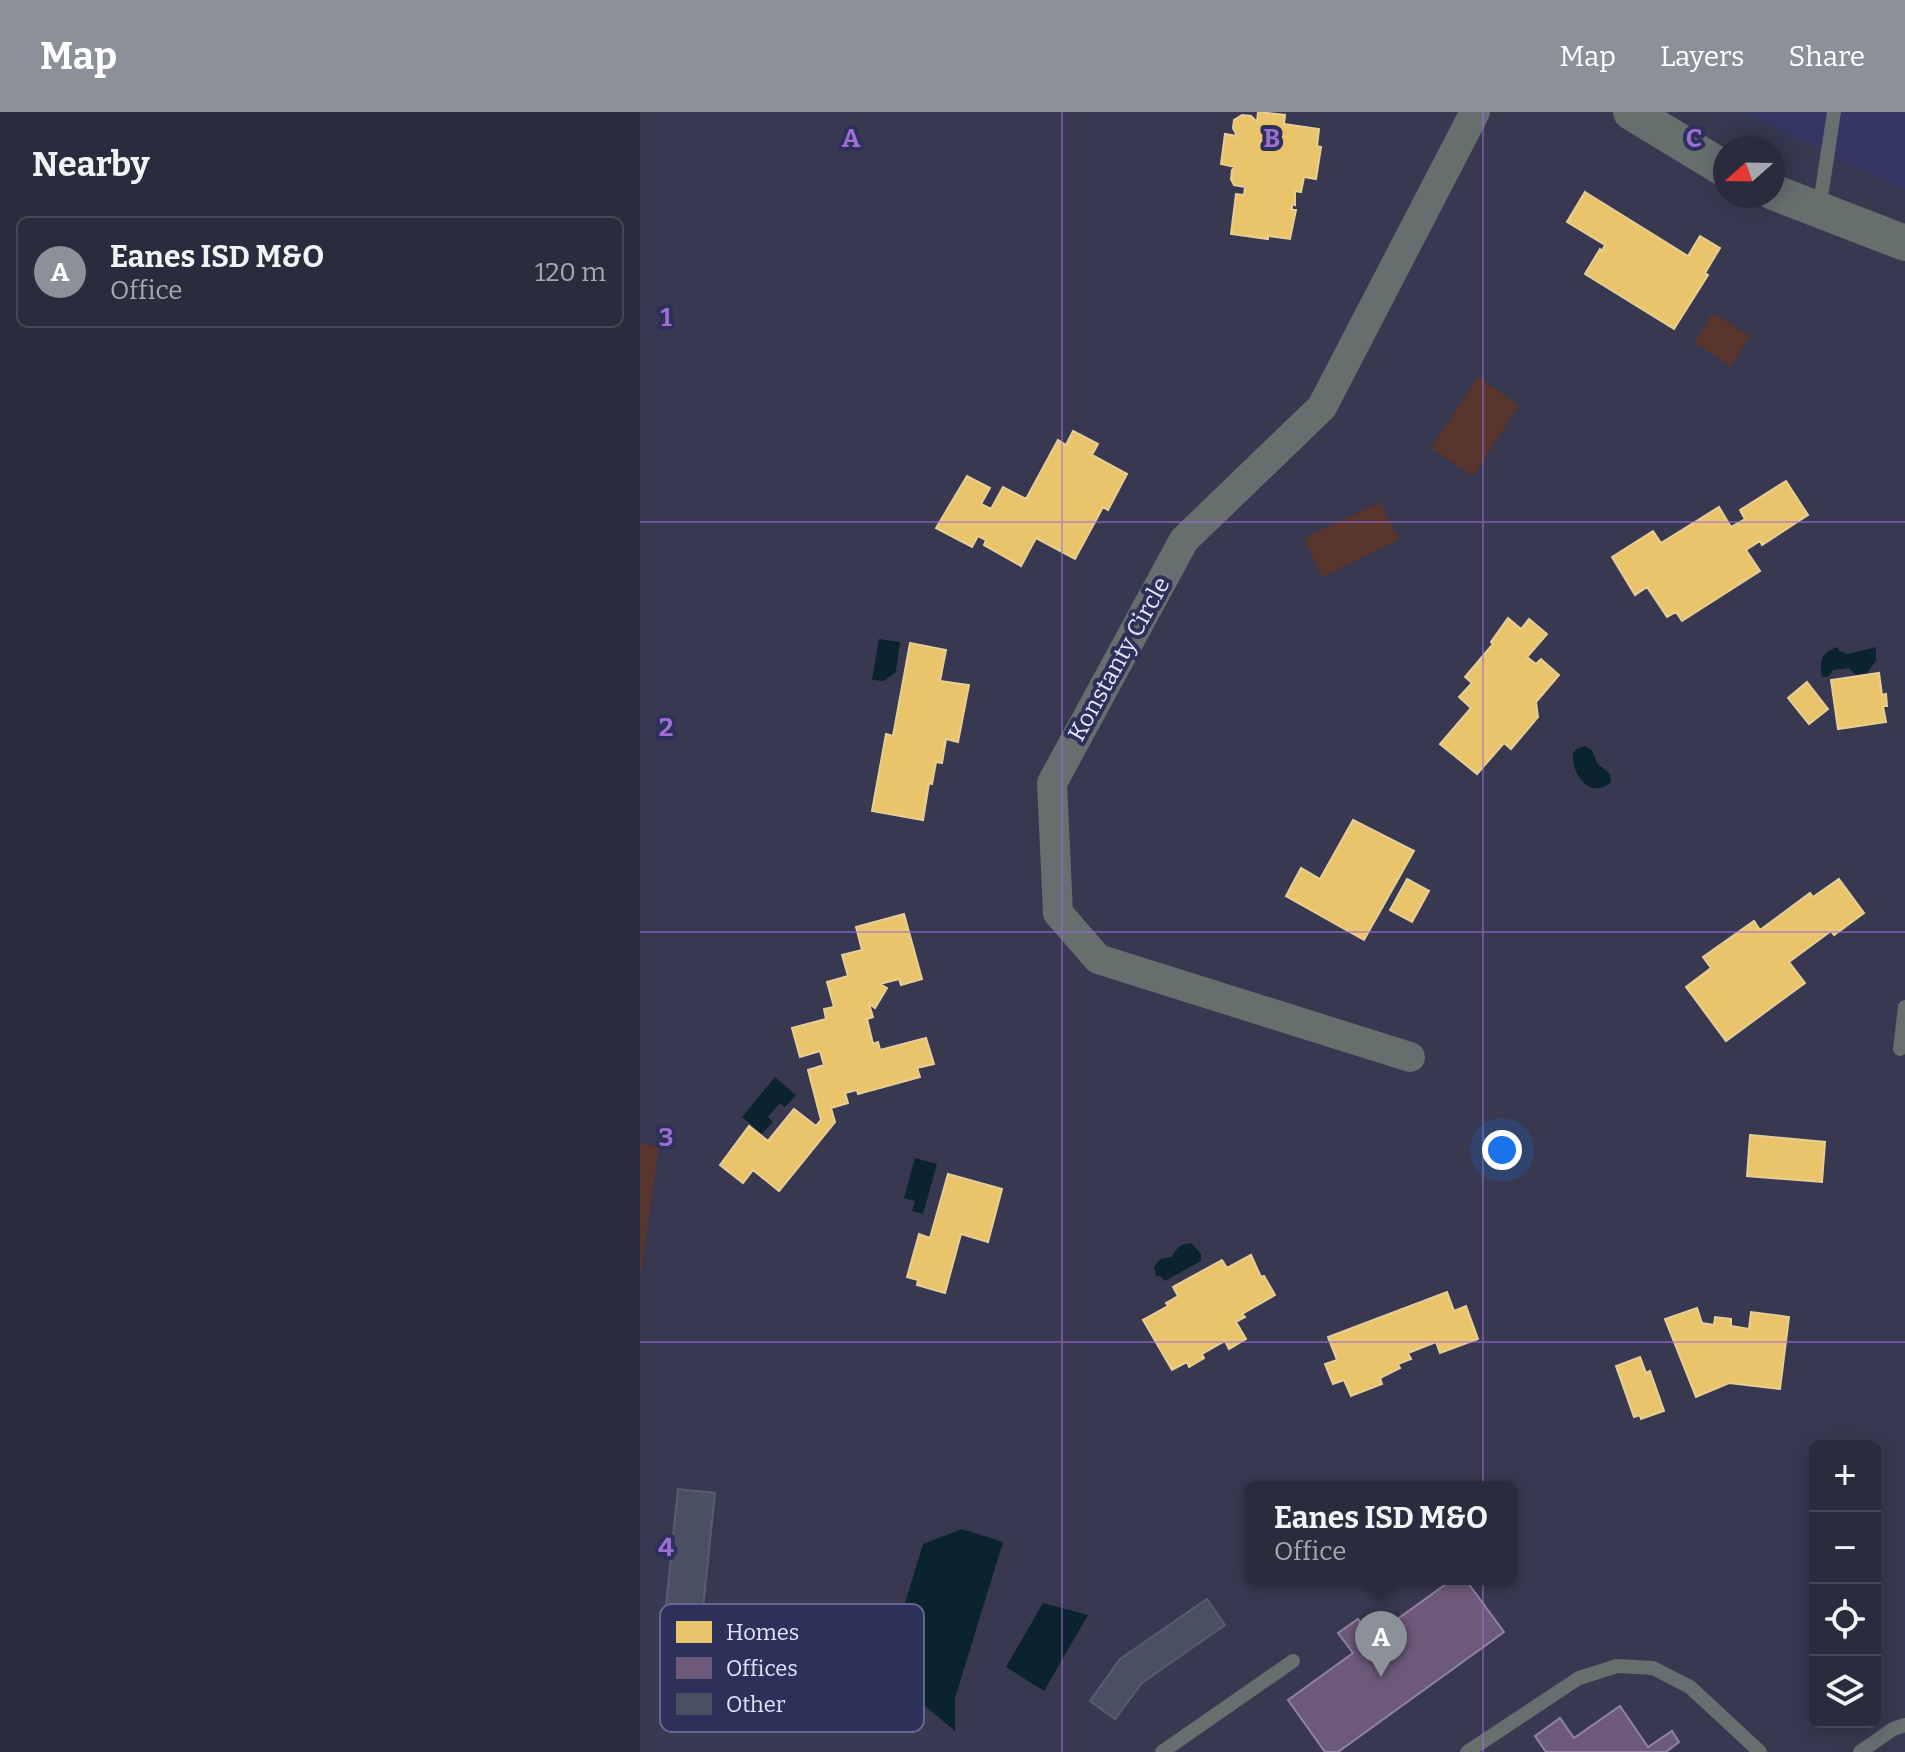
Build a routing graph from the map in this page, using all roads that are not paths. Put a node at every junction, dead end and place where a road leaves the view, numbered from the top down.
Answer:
1 (1475, 112) edge
2 (1631, 112) edge
3 (1834, 112) edge
4 (1713, 162) edge
5 (1785, 197) edge
6 (1819, 210) junction
7 (1905, 243) edge
8 (1905, 1007) edge
9 (1900, 1049) dead end
10 (1410, 1057) dead end
11 (1293, 1661) dead end
12 (1905, 1725) edge
13 (1162, 1752) edge
14 (1467, 1752) edge
15 (1760, 1752) edge
16 (1860, 1752) edge

1 - 10 street, Konstanty Circle
2 - 4 street
3 - 6 lane
5 - 6 street
6 - 7 street
8 - 9 lane
11 - 13 lane
12 - 16 lane
14 - 15 lane

